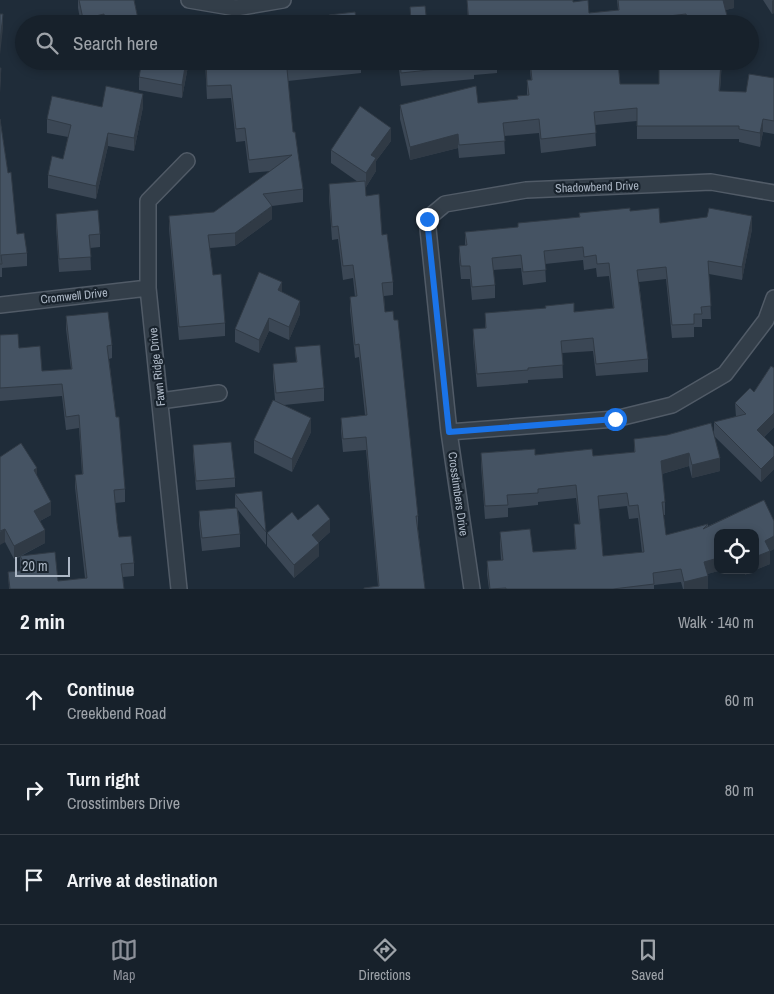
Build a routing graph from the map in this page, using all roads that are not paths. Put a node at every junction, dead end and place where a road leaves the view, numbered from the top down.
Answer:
1 (283, 0) edge
2 (189, 1) edge
3 (187, 161) dead end
4 (774, 193) edge
5 (427, 219) joint
6 (148, 288) junction
7 (774, 298) edge
8 (0, 305) edge
9 (219, 393) dead end
10 (160, 401) junction
11 (449, 432) junction
12 (179, 589) edge
13 (472, 589) edge

1 - 2 street
3 - 6 street, Fawn Ridge Drive
4 - 5 street, Shadowbend Drive
5 - 11 street, Crosstimbers Drive
6 - 8 street, Cromwell Drive
6 - 10 street, Fawn Ridge Drive
7 - 11 street
9 - 10 street
10 - 12 street, Fawn Ridge Drive
11 - 13 street, Crosstimbers Drive

